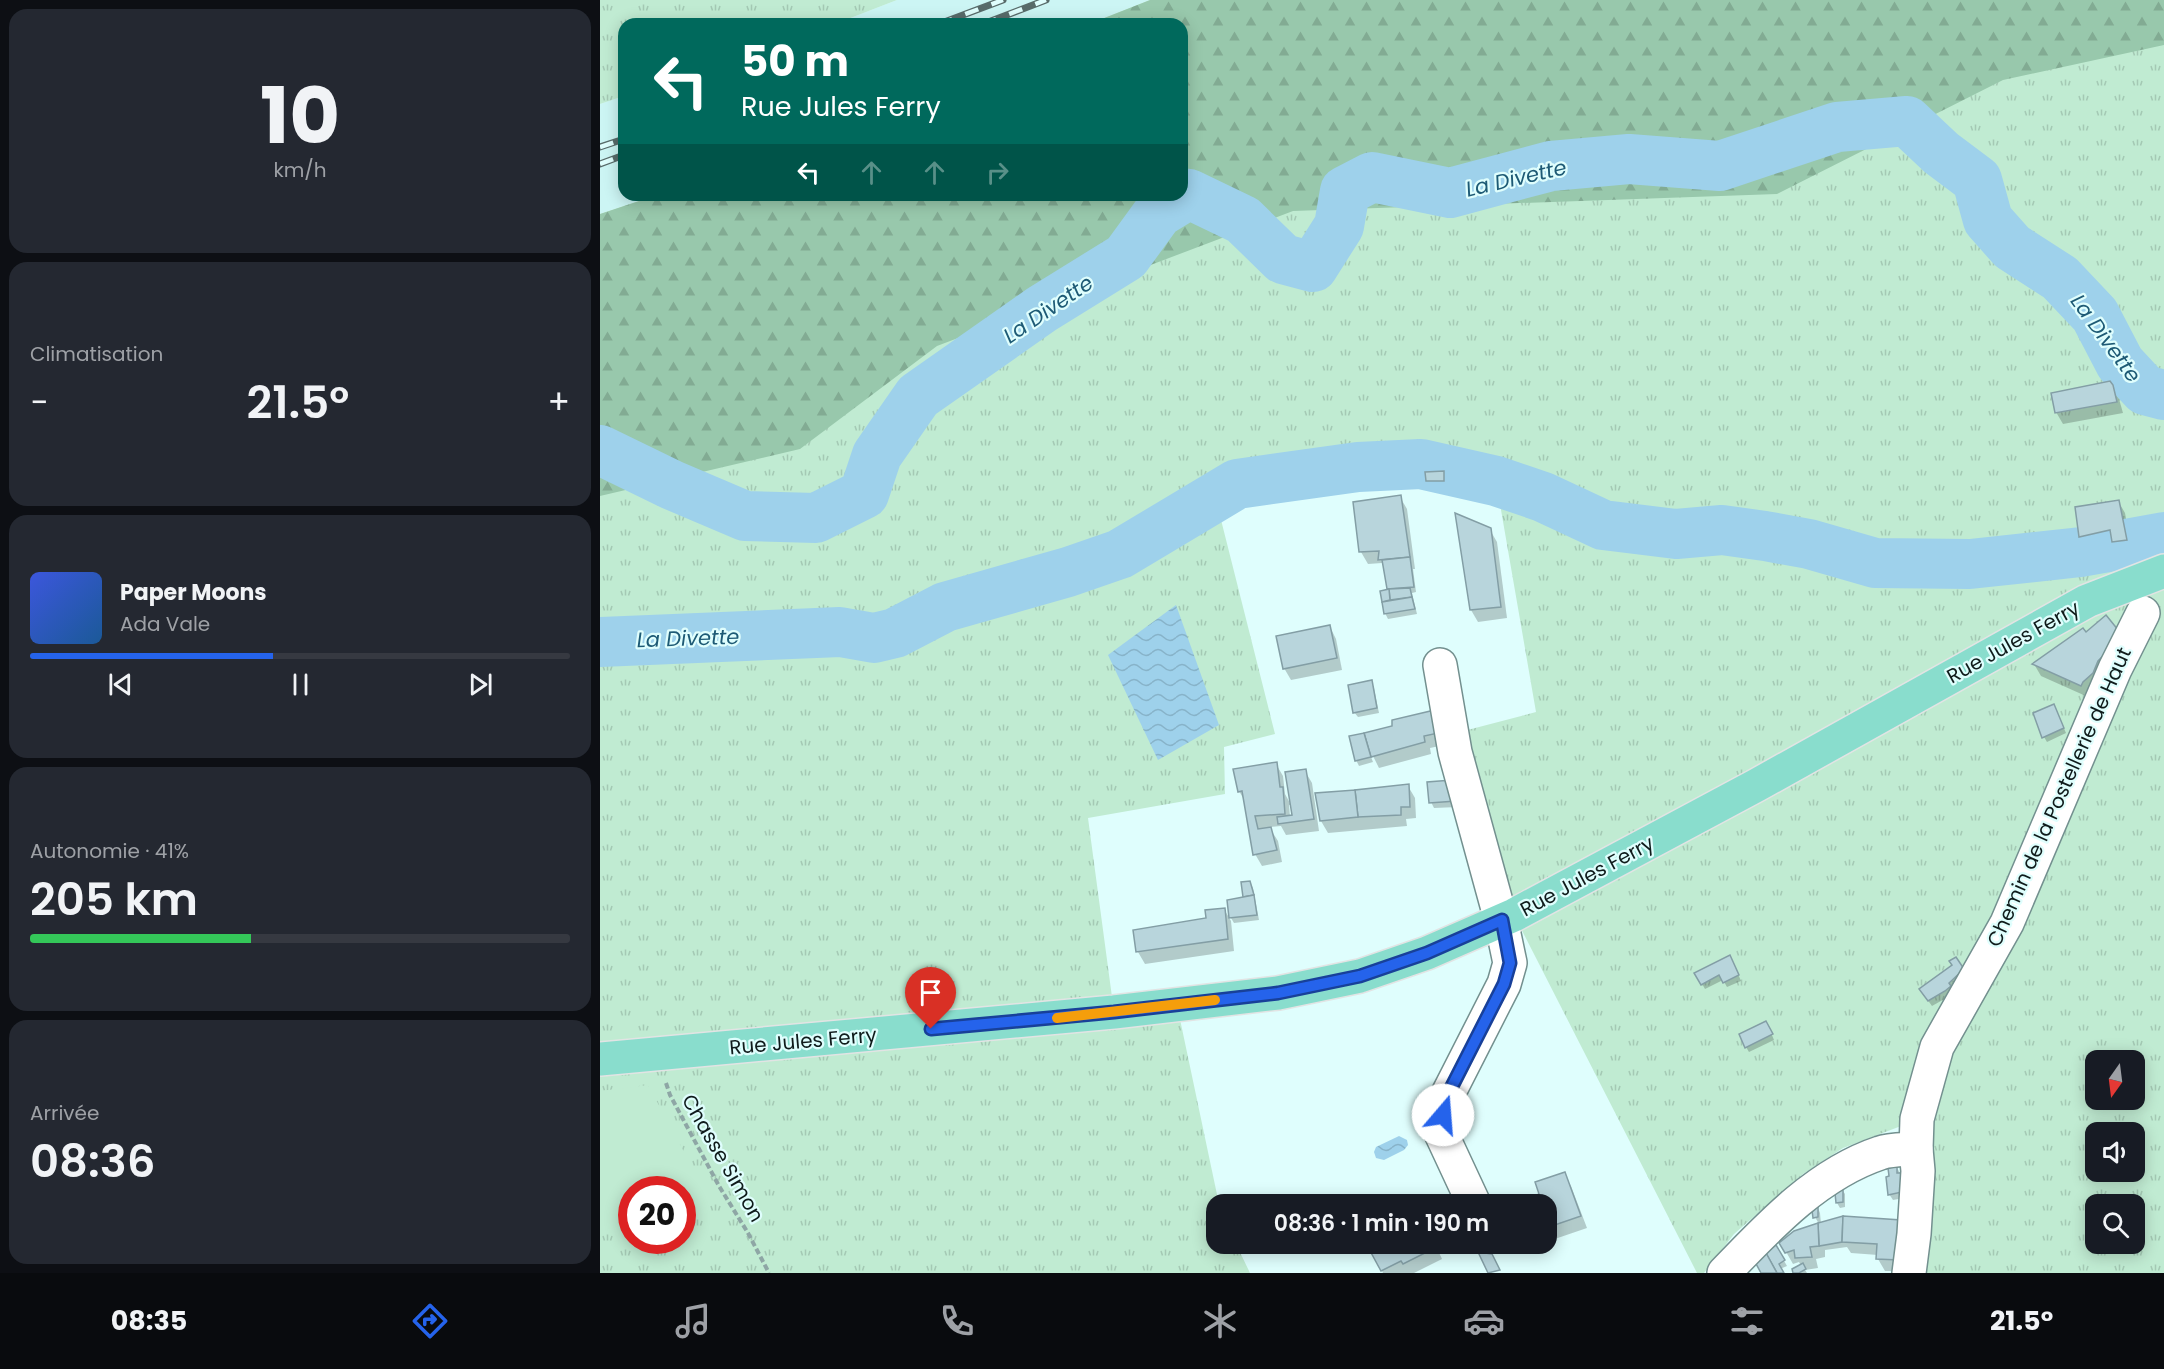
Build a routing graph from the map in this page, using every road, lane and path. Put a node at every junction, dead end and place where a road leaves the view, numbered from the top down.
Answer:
1 (2164, 571) edge
2 (2143, 613) dead end
3 (1440, 665) dead end
4 (1502, 920) junction
5 (656, 1054) junction
6 (600, 1059) edge
7 (1916, 1149) junction
8 (1468, 1194) edge
9 (770, 1273) edge
10 (1724, 1273) edge
11 (1909, 1273) edge

1 - 4 main road, Rue Jules Ferry
2 - 7 street, Chemin de la Postellerie de Haut
3 - 4 street
4 - 5 main road, Rue Jules Ferry
4 - 8 street
5 - 6 main road, Rue Jules Ferry
5 - 9 path, Chasse Simon
7 - 10 street
7 - 11 street, Chemin de la Postellerie de Haut

